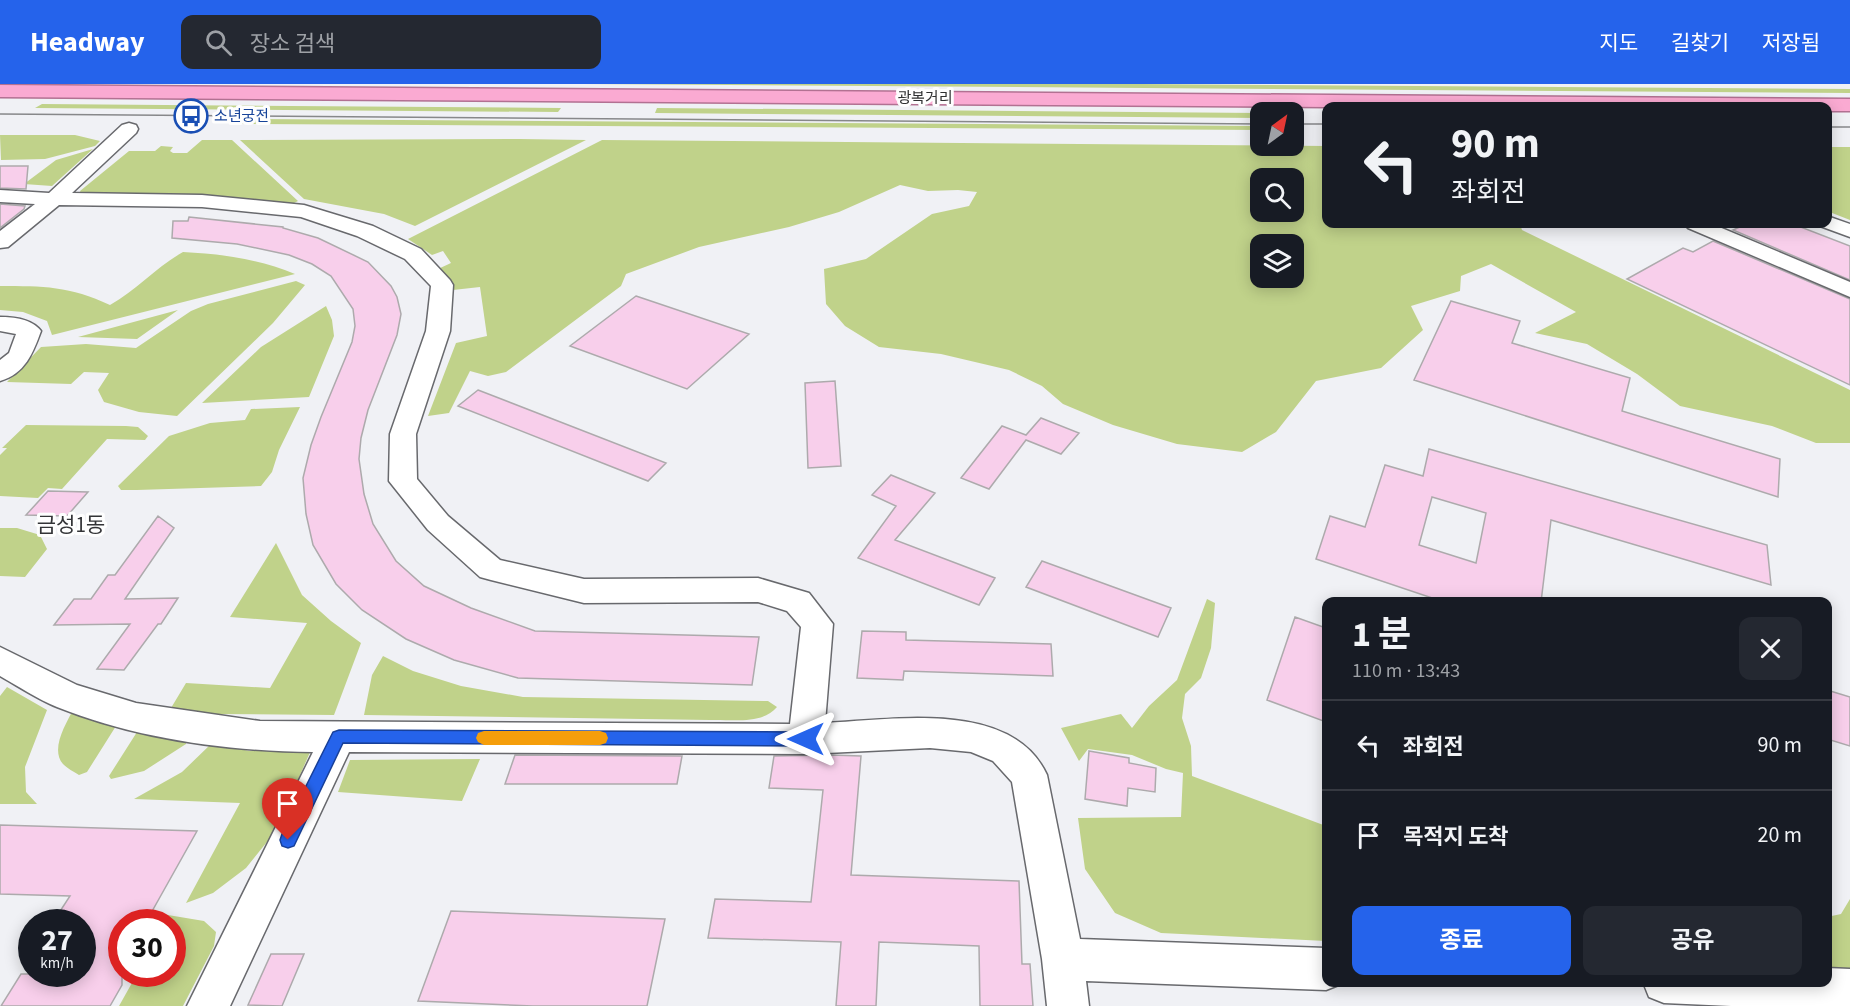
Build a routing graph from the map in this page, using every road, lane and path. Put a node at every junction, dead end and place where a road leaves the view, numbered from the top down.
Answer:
1 (0, 91) edge
2 (1454, 102) edge
3 (1832, 105) edge
4 (1850, 105) edge
5 (129, 129) dead end
6 (0, 196) edge
7 (54, 199) junction
8 (1832, 224) edge
9 (1704, 228) edge
10 (1850, 231) edge
11 (0, 242) edge
12 (1850, 290) edge
13 (0, 324) edge
14 (0, 373) edge
15 (0, 660) edge
16 (339, 736) junction
17 (806, 739) junction
18 (1063, 959) junction
19 (1322, 969) edge
20 (1780, 987) edge
21 (1850, 990) edge
22 (208, 1006) edge
23 (1068, 1006) edge

1 - 2 highway, 광복거리
3 - 4 highway, 광복거리
5 - 7 street
6 - 7 street
7 - 11 street
7 - 17 street
8 - 10 street
9 - 12 street
13 - 14 street
15 - 16 street
16 - 17 street
16 - 22 street
17 - 18 street
18 - 19 street
18 - 23 street
20 - 21 street

